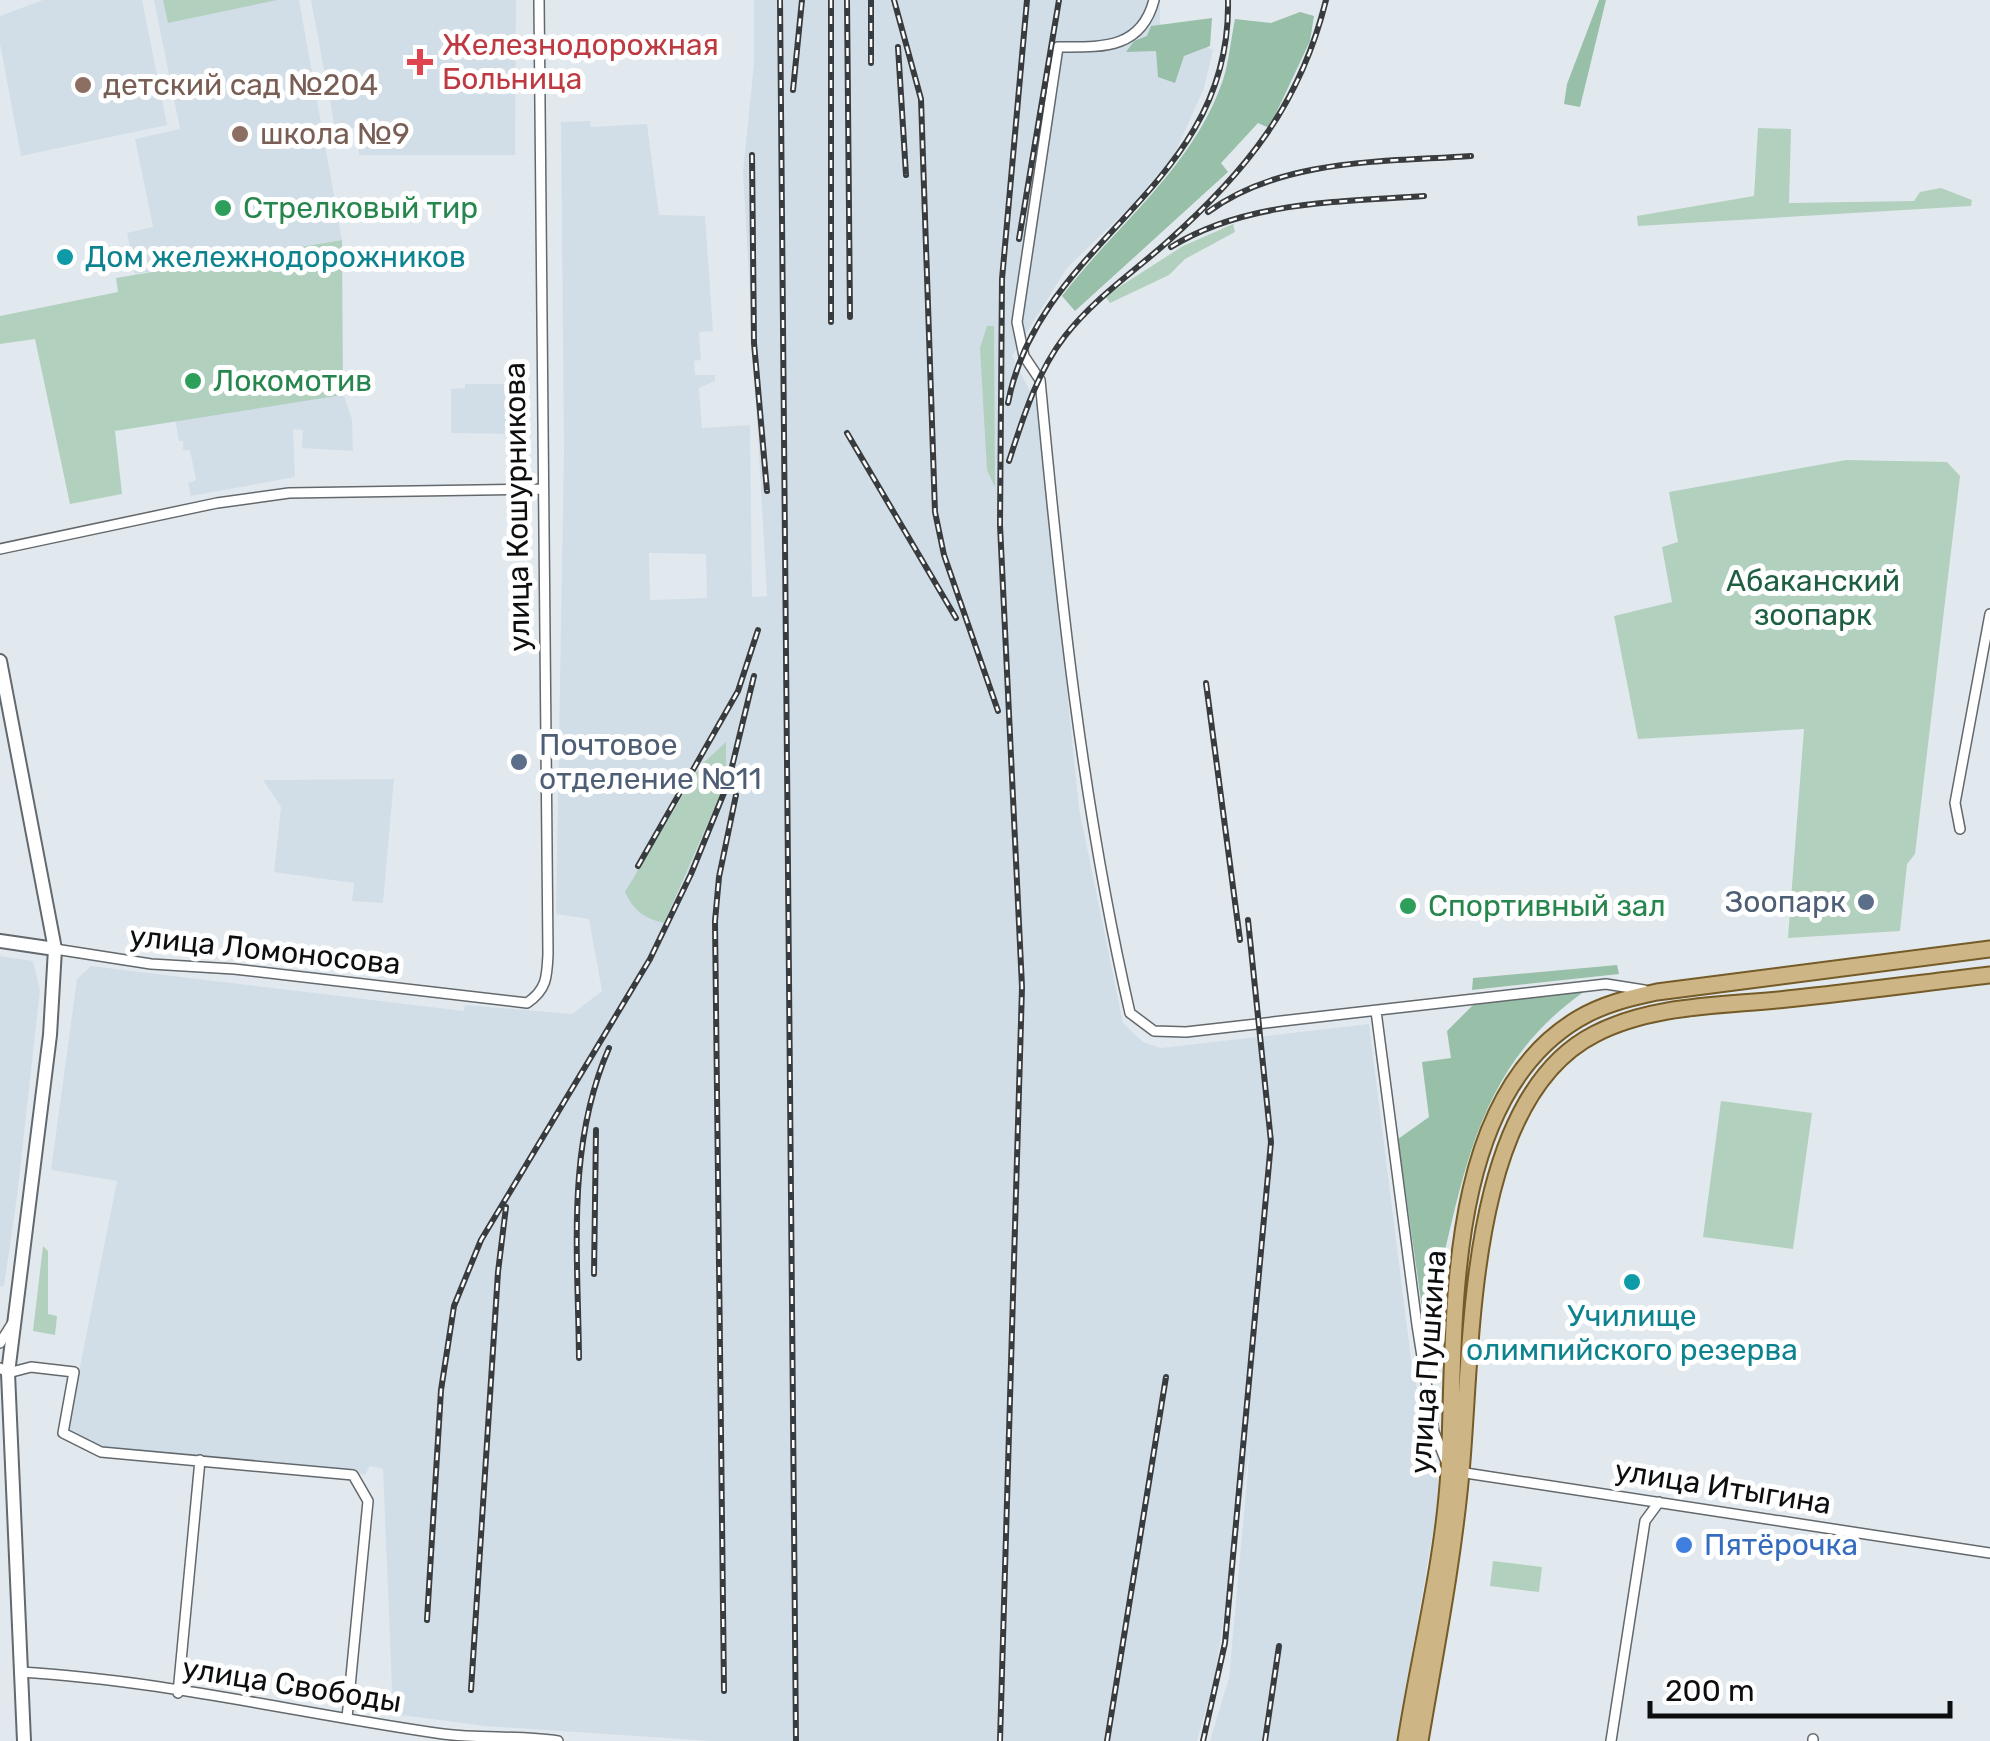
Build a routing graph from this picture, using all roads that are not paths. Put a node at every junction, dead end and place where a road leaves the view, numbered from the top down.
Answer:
1 (539, 0) edge
2 (1154, 0) edge
3 (540, 489) junction
4 (0, 549) edge
5 (1990, 614) edge
6 (0, 661) edge
7 (1960, 829) dead end
8 (0, 941) edge
9 (1990, 949) edge
10 (55, 950) junction
11 (1990, 976) edge
12 (1657, 992) junction
13 (526, 1004) joint
14 (1376, 1010) junction
15 (5, 1333) edge
16 (4, 1370) edge
17 (200, 1460) junction
18 (1455, 1471) junction
19 (1659, 1502) junction
20 (1990, 1553) edge
21 (20, 1672) junction
22 (178, 1693) junction
23 (348, 1718) junction
24 (448, 1738) edge
25 (24, 1741) edge
26 (558, 1741) edge
27 (1406, 1741) edge
28 (1420, 1741) edge
29 (1610, 1741) edge

1 - 3 street, улица Кошурникова
2 - 14 street
3 - 4 street
3 - 13 street, улица Кошурникова
5 - 7 street
6 - 10 street
8 - 10 street, улица Ломоносова
9 - 12 main road, улица Пушкина
10 - 13 street, улица Ломоносова
10 - 15 street
11 - 18 main road, улица Пушкина
12 - 14 street
12 - 18 main road, улица Пушкина
14 - 18 street
15 - 16 street
16 - 17 street
16 - 21 street
17 - 22 street
17 - 23 street
18 - 19 street, улица Итыгина
18 - 27 main road, улица Пушкина
18 - 28 main road, улица Пушкина
19 - 20 street, улица Итыгина
19 - 29 street
21 - 22 street, улица Свободы
21 - 25 street
22 - 23 street, улица Свободы
23 - 24 street, улица Свободы
24 - 26 street, улица Свободы

